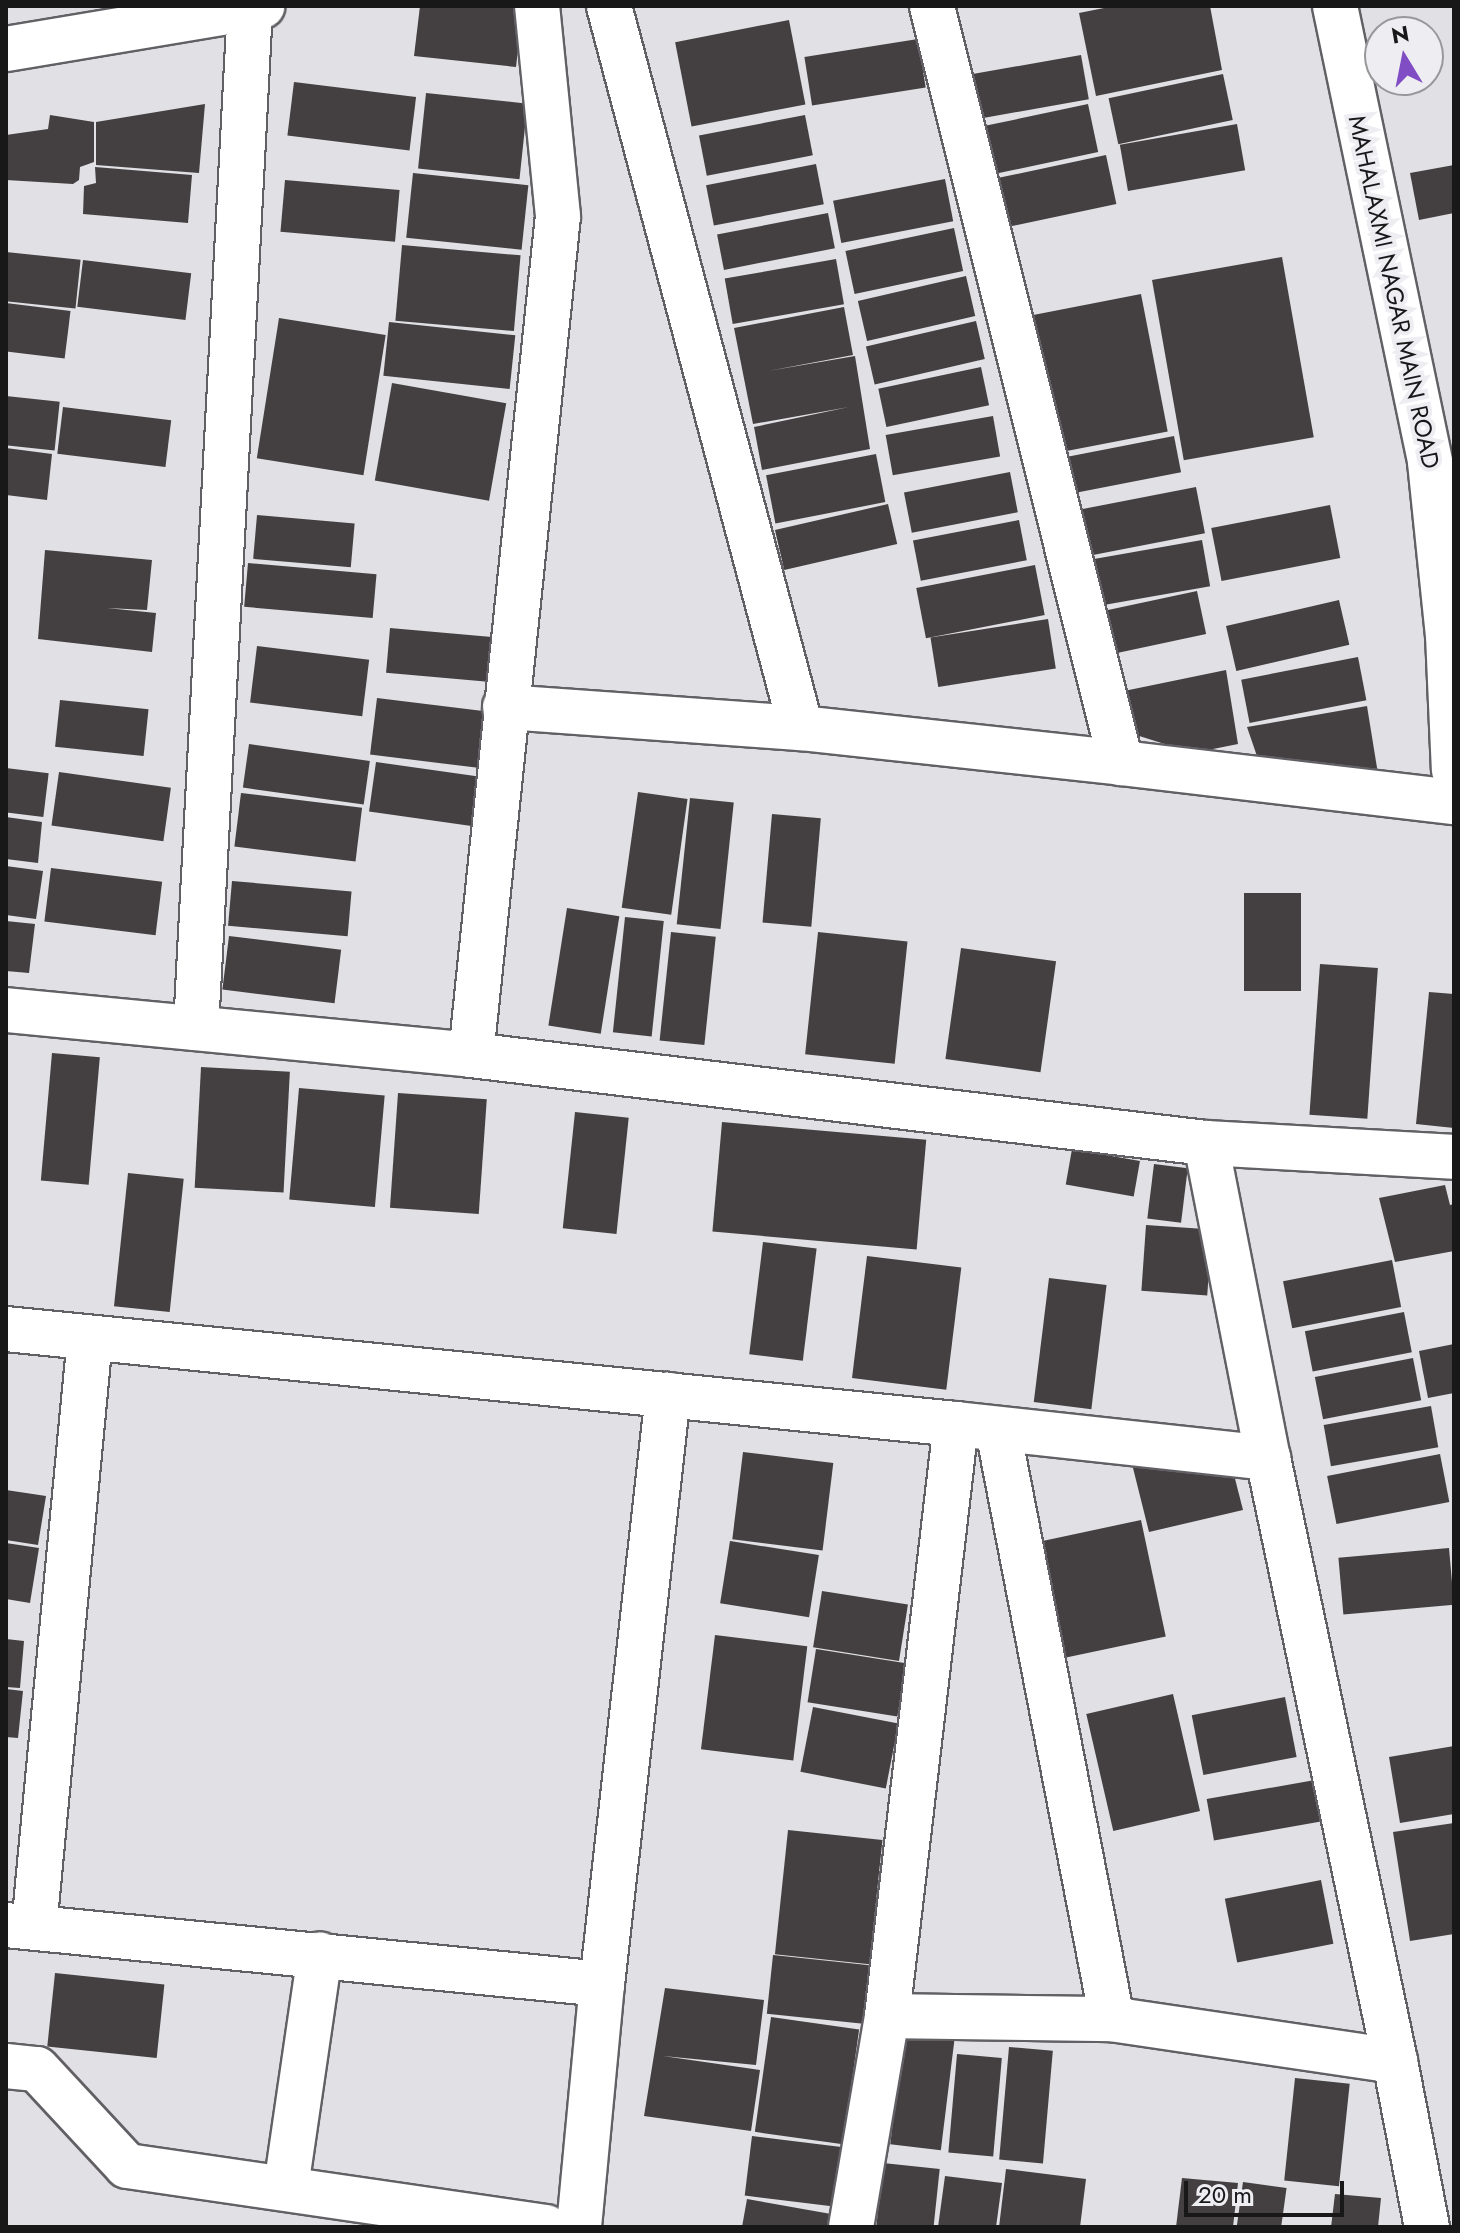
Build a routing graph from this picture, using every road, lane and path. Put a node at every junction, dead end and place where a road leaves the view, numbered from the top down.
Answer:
1 (537, 6) edge
2 (609, 6) edge
3 (932, 6) edge
4 (1335, 6) edge
5 (256, 8) edge
6 (6, 49) edge
7 (1451, 634) edge
8 (505, 707) junction
9 (801, 728) junction
10 (1121, 763) junction
11 (1454, 770) edge
12 (1454, 802) edge
13 (6, 1010) edge
14 (196, 1028) junction
15 (471, 1055) junction
16 (1206, 1143) junction
17 (1454, 1157) edge
18 (6, 1329) edge
19 (90, 1338) junction
20 (668, 1395) junction
21 (977, 1427) junction
22 (1268, 1458) junction
23 (20, 1926) edge
24 (320, 1954) junction
25 (602, 1984) junction
26 (887, 2016) junction
27 (1112, 2019) junction
28 (1395, 2061) junction
29 (6, 2066) edge
30 (286, 2187) junction
31 (547, 2227) edge
32 (579, 2227) edge
33 (851, 2227) edge
34 (1427, 2227) edge

1 - 8 street
2 - 9 street
3 - 10 street
4 - 7 street, MAHALAXMI NAGAR MAIN ROAD
5 - 6 street
5 - 14 street
7 - 11 street, MAHALAXMI NAGAR MAIN ROAD
8 - 9 street
8 - 15 street
9 - 10 street
10 - 12 street
13 - 14 street
14 - 15 street
15 - 16 street
16 - 17 street
16 - 22 street
18 - 19 street
19 - 20 street
19 - 23 street
20 - 21 street
20 - 25 street
21 - 22 street
21 - 26 street
21 - 27 street
22 - 28 street
23 - 24 street
24 - 25 street
24 - 30 street
25 - 32 street
26 - 27 street
26 - 33 street
27 - 28 street
28 - 34 street
29 - 30 street
30 - 31 street

